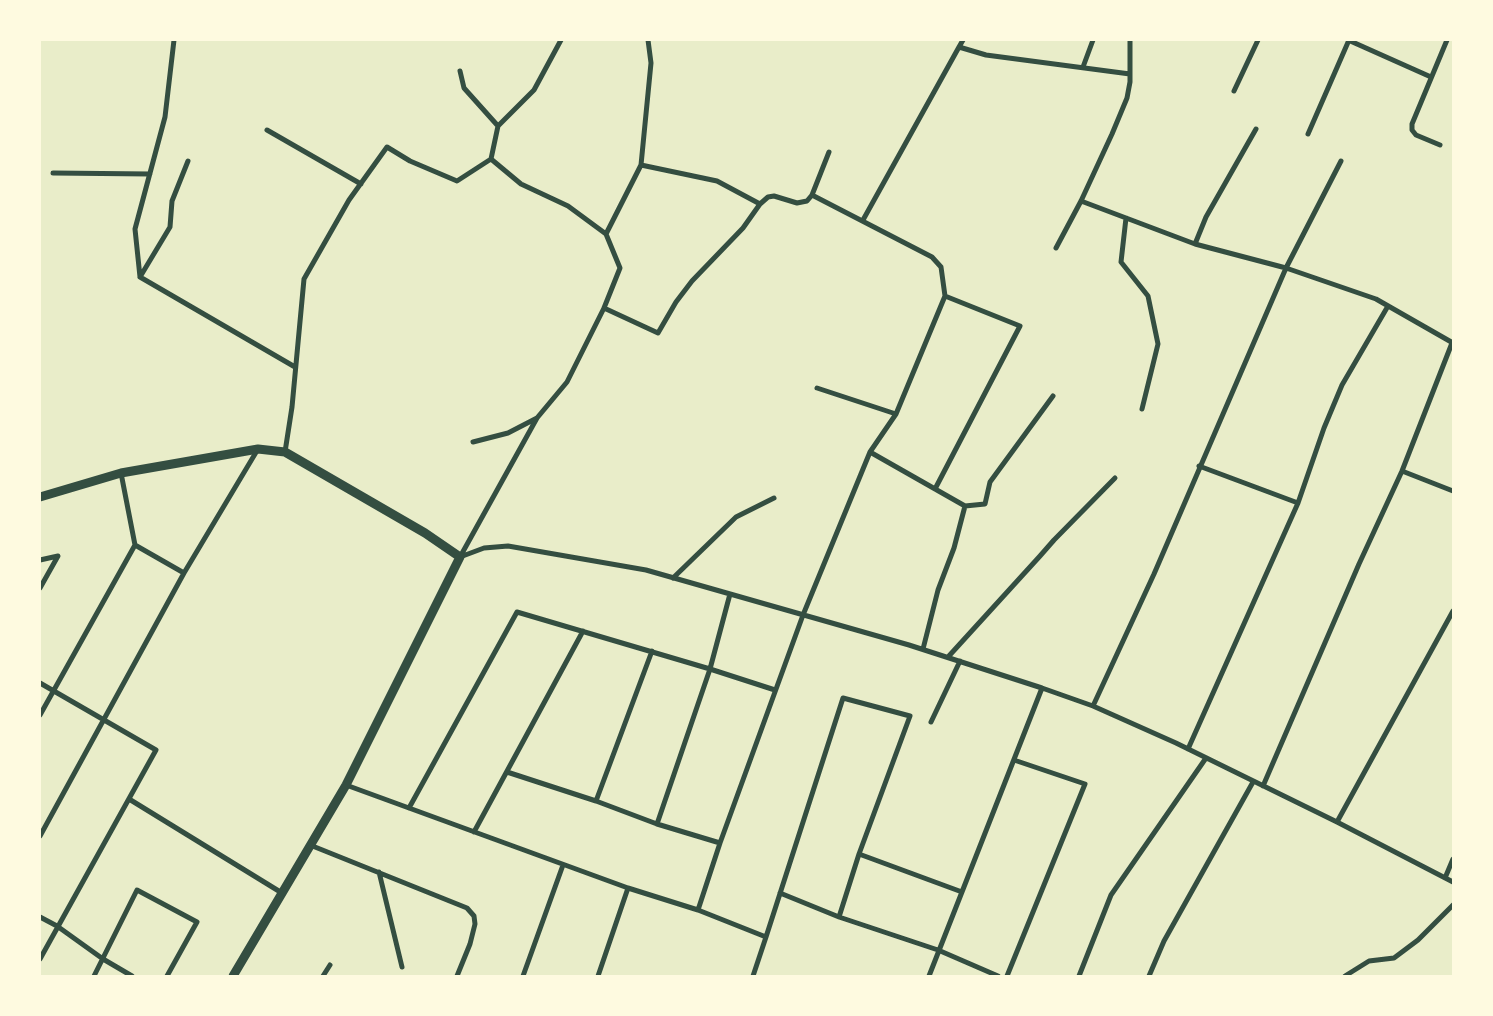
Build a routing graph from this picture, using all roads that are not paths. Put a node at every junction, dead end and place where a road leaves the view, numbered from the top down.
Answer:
1 (174, 40) edge
2 (561, 40) edge
3 (648, 40) edge
4 (963, 40) edge
5 (1093, 40) edge
6 (1130, 40) edge
7 (1258, 40) edge
8 (1349, 40) edge
9 (1447, 40) edge
10 (960, 47) junction
11 (1083, 66) junction
12 (460, 72) dead end
13 (1130, 74) junction
14 (1432, 76) junction
15 (1234, 91) dead end
16 (498, 126) junction
17 (1256, 129) dead end
18 (267, 130) dead end
19 (1308, 134) dead end
20 (1440, 145) dead end
21 (830, 152) dead end
22 (491, 160) junction
23 (188, 161) dead end
24 (1341, 162) dead end
25 (641, 165) junction
26 (53, 173) dead end
27 (150, 174) junction
28 (361, 184) junction
29 (812, 195) junction
30 (1081, 201) junction
31 (760, 204) junction
32 (1126, 218) junction
33 (863, 220) junction
34 (606, 234) junction
35 (1195, 244) junction
36 (1056, 248) dead end
37 (1286, 268) junction
38 (140, 277) junction
39 (944, 296) junction
40 (1388, 306) junction
41 (604, 308) junction
42 (1453, 343) edge
43 (295, 368) junction
44 (817, 388) dead end
45 (1053, 396) dead end
46 (1142, 409) dead end
47 (896, 414) junction
48 (537, 418) junction
49 (472, 442) dead end
50 (258, 450) junction
51 (285, 452) junction
52 (870, 452) junction
53 (1199, 466) junction
54 (1402, 471) junction
55 (121, 473) junction
56 (1115, 478) dead end
57 (935, 489) junction
58 (1453, 491) edge
59 (40, 496) edge
60 (774, 498) dead end
61 (1298, 503) junction
62 (965, 506) junction
63 (135, 545) junction
64 (460, 557) junction
65 (40, 560) edge
66 (184, 573) junction
67 (673, 578) junction
68 (40, 588) edge
69 (730, 594) junction
70 (1453, 611) edge
71 (802, 615) junction
72 (583, 631) junction
73 (923, 649) junction
74 (652, 651) junction
75 (948, 657) junction
76 (960, 661) junction
77 (710, 669) junction
78 (40, 683) edge
79 (1042, 688) junction
80 (54, 690) junction
81 (775, 690) junction
82 (1093, 706) junction
83 (40, 715) edge
84 (104, 720) junction
85 (931, 722) dead end
86 (1188, 749) junction
87 (1206, 758) junction
88 (1014, 760) junction
89 (507, 772) junction
90 (1253, 782) junction
91 (346, 785) junction
92 (1263, 786) junction
93 (129, 799) junction
94 (596, 802) junction
95 (409, 808) junction
96 (1337, 822) junction
97 (657, 824) junction
98 (474, 832) junction
99 (40, 836) edge
100 (720, 843) junction
101 (310, 845) junction
102 (859, 854) junction
103 (1453, 859) edge
104 (563, 864) junction
105 (379, 872) junction
106 (1445, 878) junction
107 (1453, 882) edge
108 (628, 888) junction
109 (962, 892) junction
110 (282, 893) junction
111 (780, 893) junction
112 (1453, 905) edge
113 (698, 910) junction
114 (40, 917) edge
115 (839, 917) junction
116 (57, 926) junction
117 (766, 937) junction
118 (938, 950) junction
119 (40, 959) edge
120 (103, 959) junction
121 (330, 965) dead end
122 (402, 967) dead end
123 (94, 976) edge
124 (132, 976) edge
125 (167, 976) edge
126 (233, 976) edge
127 (323, 976) edge
128 (457, 976) edge
129 (523, 976) edge
130 (598, 976) edge
131 (753, 976) edge
132 (929, 976) edge
133 (998, 976) edge
134 (1007, 976) edge
135 (1079, 976) edge
136 (1149, 976) edge
137 (1344, 976) edge

1 - 27 street
2 - 16 street
3 - 25 street
4 - 10 street
5 - 11 street
6 - 13 street
7 - 15 street
8 - 14 street
8 - 19 street
9 - 14 street
10 - 11 street
10 - 33 street
11 - 13 street
12 - 16 street
13 - 30 street
14 - 20 street
16 - 22 street
17 - 35 street
18 - 28 street
21 - 29 street
22 - 28 street
22 - 34 street
23 - 38 street
24 - 37 street
25 - 31 street
25 - 34 street
26 - 27 street
27 - 38 street
28 - 43 street
29 - 31 street
29 - 33 street
30 - 32 street
30 - 36 street
31 - 41 street
32 - 35 street
32 - 46 street
33 - 39 street
34 - 41 street
35 - 37 street
37 - 40 street
37 - 53 street
38 - 43 street
39 - 47 street
39 - 57 street
40 - 42 street
40 - 61 street
41 - 48 street
42 - 54 street
43 - 51 street
44 - 47 street
45 - 62 street
47 - 52 street
48 - 49 street
48 - 64 street
50 - 51 street
50 - 55 street
50 - 66 street
51 - 64 street
52 - 57 street
52 - 71 street
53 - 61 street
53 - 82 street
54 - 58 street
54 - 92 street
55 - 59 street
55 - 63 street
56 - 75 street
57 - 62 street
60 - 67 street
61 - 86 street
62 - 73 street
63 - 66 street
63 - 80 street
64 - 67 street
64 - 91 street
65 - 68 street
66 - 84 street
67 - 69 street
69 - 71 street
69 - 77 street
70 - 96 street
71 - 73 street
71 - 81 street
72 - 74 street
72 - 89 street
72 - 95 street
73 - 75 street
74 - 77 street
74 - 94 street
75 - 76 street
76 - 79 street
76 - 85 street
77 - 81 street
77 - 97 street
78 - 80 street
79 - 82 street
79 - 88 street
80 - 83 street
80 - 84 street
81 - 100 street
82 - 86 street
84 - 93 street
84 - 99 street
86 - 87 street
87 - 90 street
87 - 135 street
88 - 109 street
88 - 134 street
89 - 94 street
89 - 98 street
90 - 92 street
90 - 136 street
91 - 95 street
91 - 101 street
92 - 96 street
93 - 110 street
93 - 116 street
94 - 97 street
95 - 98 street
96 - 106 street
97 - 100 street
98 - 104 street
100 - 113 street
101 - 105 street
101 - 110 street
102 - 109 street
102 - 111 street
102 - 115 street
103 - 106 street
104 - 108 street
104 - 129 street
105 - 122 street
105 - 128 street
106 - 107 street
108 - 113 street
108 - 130 street
109 - 118 street
110 - 126 street
111 - 115 street
111 - 117 street
112 - 137 street
113 - 117 street
114 - 116 street
115 - 118 street
116 - 119 street
116 - 120 street
117 - 131 street
118 - 132 street
118 - 133 street
120 - 123 street
120 - 124 street
120 - 125 street
121 - 127 street

